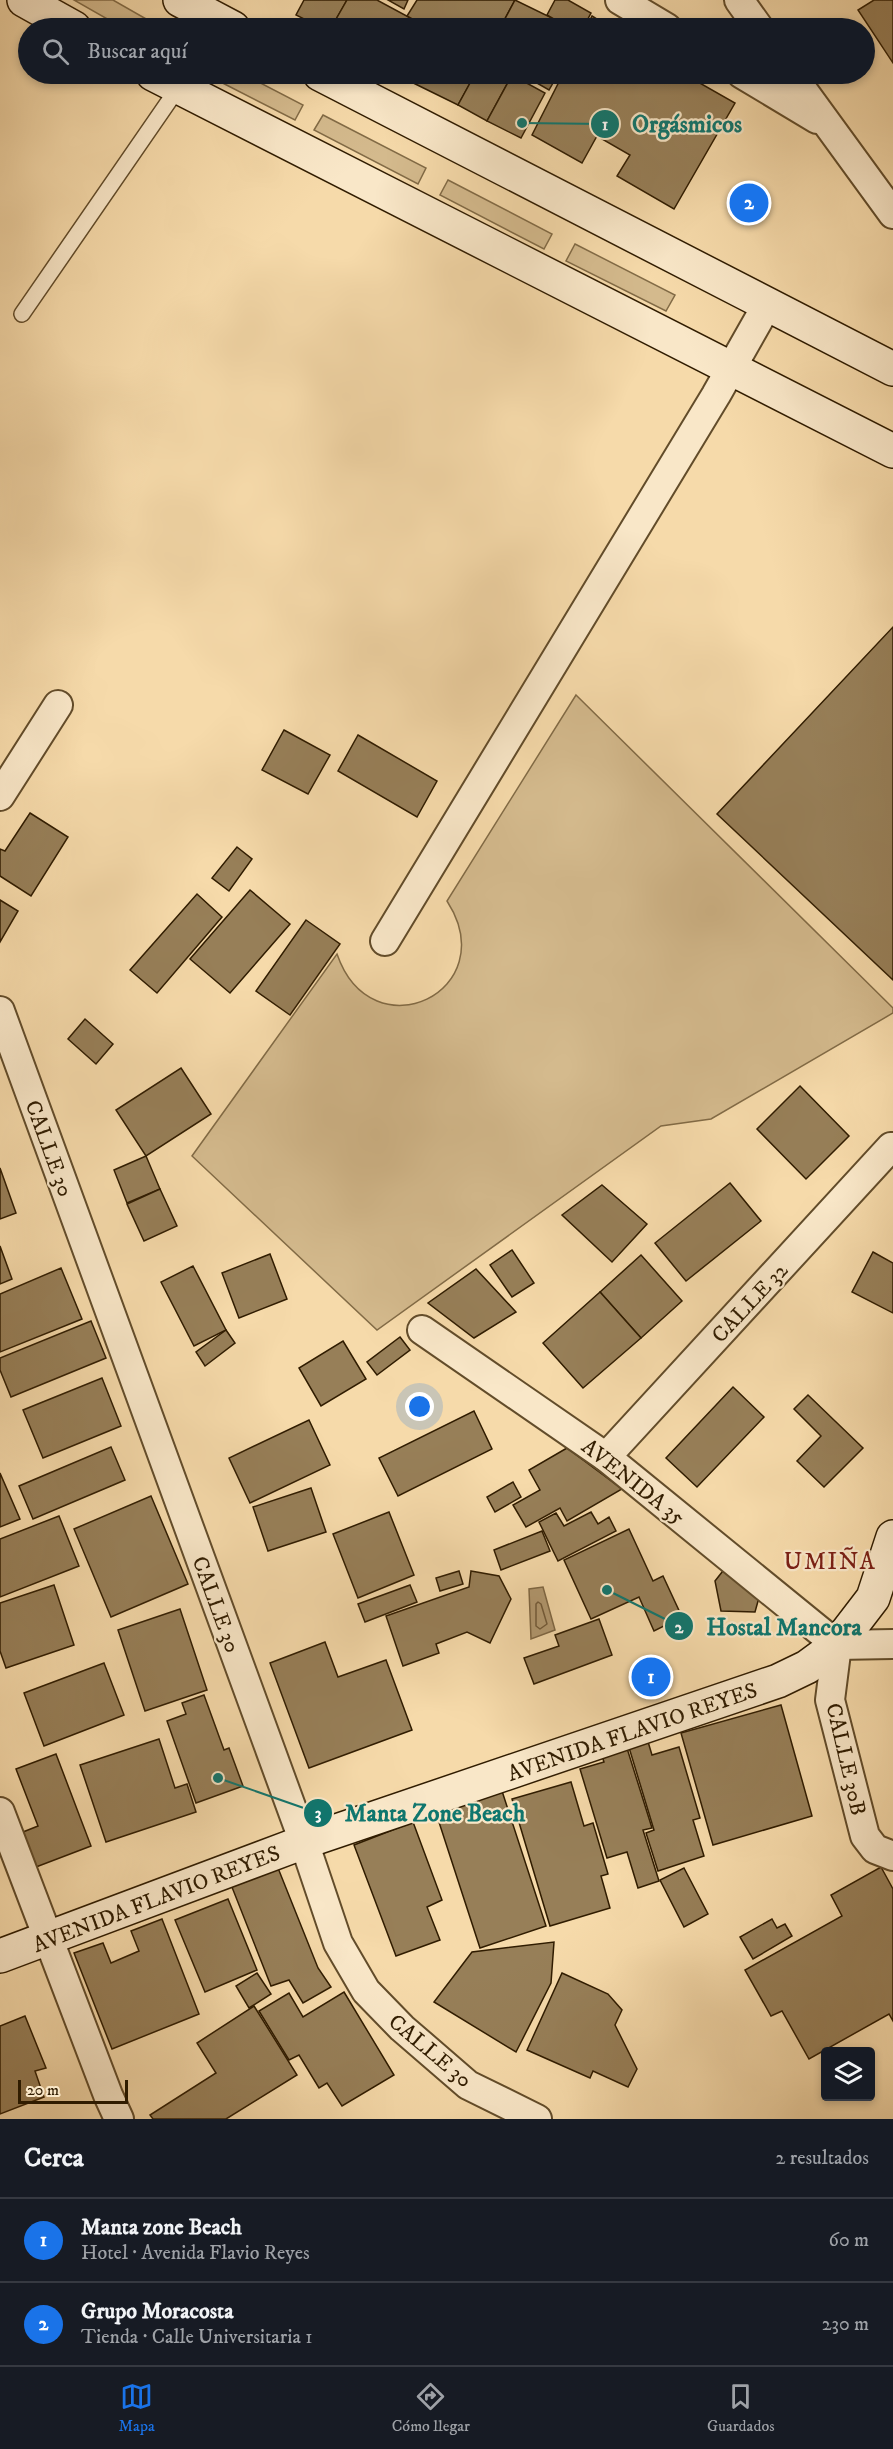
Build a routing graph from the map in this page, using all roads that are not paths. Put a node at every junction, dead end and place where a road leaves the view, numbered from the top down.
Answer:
1 (24, 0) edge
2 (180, 0) edge
3 (620, 0) edge
4 (740, 0) edge
5 (56, 18) edge
6 (214, 18) edge
7 (650, 18) edge
8 (752, 18) edge
9 (164, 84) edge
10 (172, 84) edge
11 (339, 84) edge
12 (759, 84) edge
13 (798, 84) edge
14 (827, 125) junction
15 (893, 214) edge
16 (767, 305) junction
17 (22, 314) dead end
18 (731, 369) junction
19 (893, 369) edge
20 (893, 451) edge
21 (58, 705) dead end
22 (0, 796) edge
23 (385, 941) dead end
24 (0, 1011) edge
25 (891, 1147) dead end
26 (422, 1330) dead end
27 (606, 1457) junction
28 (893, 1537) edge
29 (893, 1644) edge
30 (837, 1646) junction
31 (0, 1812) edge
32 (304, 1842) junction
33 (893, 1856) edge
34 (47, 1938) junction
35 (0, 1956) edge
36 (119, 2119) edge
37 (537, 2119) edge

1 - 5 main road
2 - 6 main road
3 - 7 street
4 - 8 street
9 - 17 lane
10 - 18 main road
11 - 16 main road
12 - 14 street
13 - 14 street
14 - 15 street
16 - 18 street
16 - 19 main road
18 - 20 main road
18 - 23 street
21 - 22 street
24 - 32 street, CALLE 30
25 - 27 street, CALLE 32
26 - 27 street, AVENIDA 35
27 - 30 street, AVENIDA 35
28 - 30 main road, AVENIDA FLAVIO REYES
29 - 30 street
30 - 32 main road, AVENIDA FLAVIO REYES
30 - 33 street, CALLE 30B
31 - 34 street
32 - 34 main road, AVENIDA FLAVIO REYES
32 - 37 street, CALLE 30
34 - 35 main road, AVENIDA FLAVIO REYES
34 - 36 street

